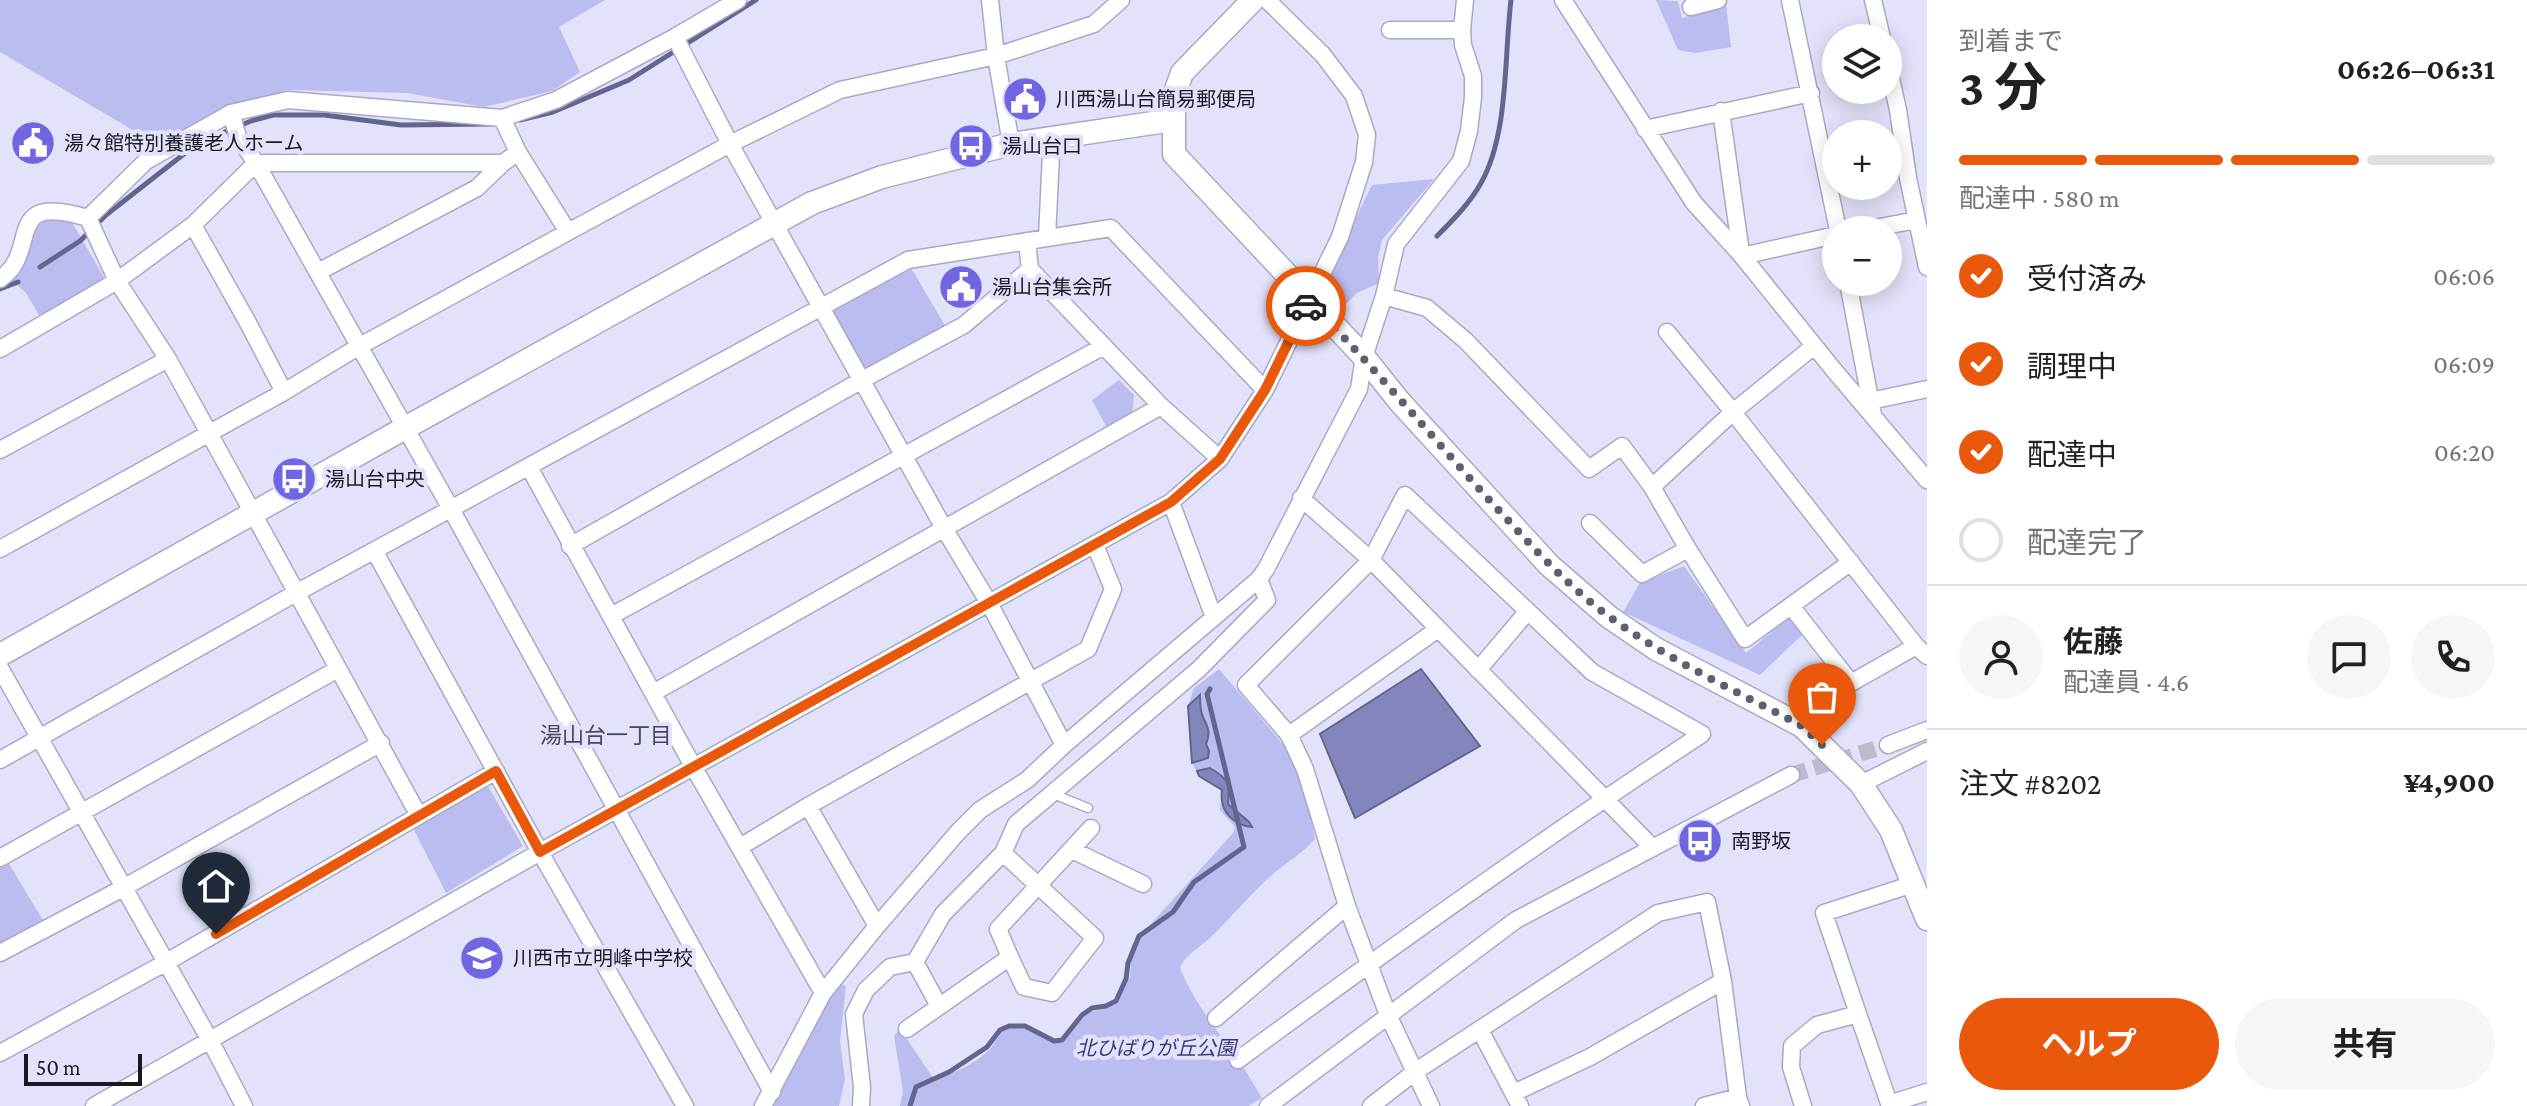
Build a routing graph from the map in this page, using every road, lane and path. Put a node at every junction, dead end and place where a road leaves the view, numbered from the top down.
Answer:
1 (738, 0) edge
2 (990, 0) edge
3 (1121, 0) edge
4 (1253, 0) edge
5 (1267, 0) edge
6 (1465, 0) edge
7 (1563, 0) edge
8 (1718, 0) edge
9 (1790, 0) edge
10 (1873, 0) edge
11 (1691, 7) dead end
12 (1879, 24) edge
13 (1390, 30) dead end
14 (1462, 30) junction
15 (675, 38) junction
16 (996, 56) junction
17 (1811, 93) junction
18 (1895, 104) edge
19 (1721, 111) junction
20 (231, 113) junction
21 (1173, 120) junction
22 (505, 123) junction
23 (1645, 129) junction
24 (1047, 137) junction
25 (730, 144) junction
26 (1011, 144) junction
27 (518, 152) junction
28 (256, 163) junction
29 (503, 163) junction
30 (1834, 216) edge
31 (88, 218) junction
32 (1917, 220) junction
33 (776, 223) junction
34 (1902, 223) edge
35 (193, 225) junction
36 (568, 232) junction
37 (1047, 237) junction
38 (1822, 237) edge
39 (1027, 241) junction
40 (1742, 256) junction
41 (1927, 267) edge
42 (1030, 269) junction
43 (318, 272) junction
44 (0, 279) edge
45 (117, 281) junction
46 (1384, 296) junction
47 (1851, 296) edge
48 (1309, 301) junction
49 (823, 308) junction
50 (1667, 332) dead end
51 (1104, 346) junction
52 (1814, 346) junction
53 (358, 347) junction
54 (0, 349) edge
55 (1364, 357) junction
56 (168, 359) junction
57 (862, 380) junction
58 (1927, 389) edge
59 (1265, 390) junction
60 (284, 392) junction
61 (1161, 406) junction
62 (1871, 409) junction
63 (1733, 412) junction
64 (405, 428) junction
65 (209, 433) junction
66 (0, 450) edge
67 (903, 455) junction
68 (1220, 459) junction
69 (529, 467) junction
70 (1927, 480) edge
71 (1652, 487) junction
72 (1301, 498) junction
73 (1171, 502) junction
74 (451, 509) junction
75 (254, 513) junction
76 (1590, 523) dead end
77 (945, 530) junction
78 (1095, 545) junction
79 (570, 546) junction
80 (0, 549) edge
81 (1688, 549) junction
82 (375, 552) junction
83 (1371, 560) junction
84 (1851, 562) junction
85 (1259, 581) junction
86 (296, 593) junction
87 (989, 603) junction
88 (1791, 606) junction
89 (1528, 611) junction
90 (1213, 615) junction
91 (611, 616) junction
92 (1438, 629) junction
93 (1922, 651) edge
94 (0, 655) edge
95 (0, 668) edge
96 (338, 669) junction
97 (1478, 670) junction
98 (1029, 680) junction
99 (653, 693) junction
100 (1927, 730) edge
101 (1289, 735) junction
102 (40, 737) junction
103 (381, 743) junction
104 (1064, 745) junction
105 (1888, 745) tunnel mouth
106 (1927, 751) edge
107 (0, 760) edge
108 (694, 768) junction
109 (496, 771) junction
110 (1791, 775) tunnel mouth
111 (1861, 784) junction
112 (1053, 794) junction
113 (1605, 798) junction
114 (808, 806) junction
115 (1088, 808) dead end
116 (617, 810) junction
117 (82, 811) junction
118 (419, 816) junction
119 (1091, 828) dead end
120 (740, 847) junction
121 (1653, 848) junction
122 (1072, 850) junction
123 (540, 852) junction
124 (1003, 853) junction
125 (0, 858) edge
126 (1143, 884) dead end
127 (1913, 884) junction
128 (1039, 886) junction
129 (123, 888) junction
130 (1347, 906) junction
131 (1926, 916) edge
132 (877, 926) junction
133 (0, 953) edge
134 (1010, 957) junction
135 (915, 962) junction
136 (165, 963) junction
137 (1370, 963) junction
138 (1723, 981) junction
139 (823, 993) junction
140 (939, 1006) junction
141 (1858, 1014) junction
142 (1388, 1015) junction
143 (1216, 1018) dead end
144 (907, 1029) dead end
145 (1480, 1030) junction
146 (211, 1042) junction
147 (0, 1053) edge
148 (1238, 1060) dead end
149 (1416, 1071) junction
150 (1927, 1092) edge
151 (767, 1099) edge
152 (1517, 1100) edge
153 (1739, 1102) edge
154 (1890, 1105) edge
155 (94, 1106) edge
156 (244, 1106) edge
157 (685, 1106) edge
158 (861, 1106) edge
159 (1268, 1106) edge
160 (1371, 1106) edge
161 (1431, 1106) edge
162 (1704, 1106) edge
163 (1803, 1106) edge

1 - 15 street
2 - 16 street
3 - 16 street
4 - 21 street
5 - 48 street
6 - 14 street
7 - 23 street
8 - 11 street
9 - 17 street
10 - 12 street
13 - 14 street
14 - 46 street
15 - 22 street
15 - 25 street
16 - 25 street
16 - 26 street
17 - 19 street
17 - 30 street
18 - 32 street
19 - 23 street
19 - 40 street
20 - 22 street
20 - 28 street
20 - 31 street
21 - 24 street
21 - 48 street
22 - 27 street
23 - 40 street
24 - 26 street
24 - 37 street
25 - 33 street
25 - 36 street
26 - 33 street
27 - 29 street
27 - 36 street
28 - 29 street
28 - 35 street
28 - 43 street
29 - 43 street
31 - 44 street
31 - 45 street
32 - 34 street
32 - 41 street
33 - 49 street
33 - 64 street
35 - 45 street
35 - 60 street
36 - 53 street
37 - 39 street
37 - 59 street
38 - 40 street
39 - 42 street
39 - 49 street
40 - 52 street
42 - 51 street
42 - 57 street
43 - 53 street
45 - 54 street
45 - 56 street
46 - 55 street
46 - 71 street
47 - 62 street
48 - 55 street
48 - 59 street
49 - 57 street
49 - 69 street
50 - 63 street
51 - 61 street
51 - 67 street
52 - 62 street
52 - 63 street
53 - 60 street
53 - 64 street
55 - 72 street
55 - 111 street
56 - 65 street
56 - 66 street
57 - 67 street
57 - 79 street
58 - 62 street
59 - 68 street
60 - 65 street
61 - 68 street
61 - 77 street
62 - 70 street
63 - 71 street
63 - 84 street
64 - 74 street
64 - 75 street
65 - 75 street
65 - 80 street
67 - 77 street
67 - 91 street
68 - 73 street
69 - 74 street
69 - 79 street
71 - 81 street
72 - 83 street
72 - 85 street
73 - 78 street
73 - 90 street
74 - 82 street
74 - 116 street
75 - 86 street
75 - 94 street
76 - 81 street
77 - 87 street
77 - 99 street
78 - 87 street
78 - 98 street
79 - 91 street
81 - 88 street
82 - 86 street
82 - 109 street
83 - 89 street
83 - 92 street
83 - 101 street
84 - 88 street
84 - 93 street
85 - 90 street
85 - 112 street
86 - 96 street
86 - 102 street
87 - 98 street
87 - 108 street
88 - 93 street
89 - 97 street
89 - 113 street
90 - 104 street
91 - 99 street
92 - 97 street
92 - 101 street
95 - 102 street
96 - 103 street
96 - 117 street
97 - 113 street
98 - 104 street
98 - 114 street
99 - 108 street
100 - 105 street
101 - 130 street
102 - 107 street
102 - 117 street
103 - 118 street
103 - 129 street
104 - 132 street
106 - 111 street
108 - 116 street
108 - 120 street
109 - 118 street
109 - 123 street
110 - 121 street
111 - 127 street
112 - 115 lane
112 - 124 street
113 - 121 street
113 - 137 street
114 - 120 street
114 - 132 street
116 - 123 street
116 - 151 street
117 - 125 street
117 - 129 street
118 - 136 street
119 - 122 street
120 - 139 street
121 - 142 street
122 - 126 street
122 - 128 street
123 - 146 street
123 - 157 street
124 - 128 street
124 - 135 street
127 - 131 street
127 - 141 street
128 - 134 street
128 - 134 street
129 - 133 street
129 - 136 street
130 - 137 street
130 - 143 street
132 - 139 street
134 - 140 street
135 - 140 street
135 - 158 street
136 - 146 street
136 - 147 street
137 - 142 street
137 - 148 street
138 - 145 street
138 - 152 street
138 - 153 street
139 - 151 street
140 - 144 street
141 - 154 street
141 - 163 street
142 - 149 street
142 - 159 street
145 - 149 street
145 - 152 street
146 - 155 street
146 - 156 street
149 - 160 street
149 - 161 street
150 - 154 street
153 - 162 street

